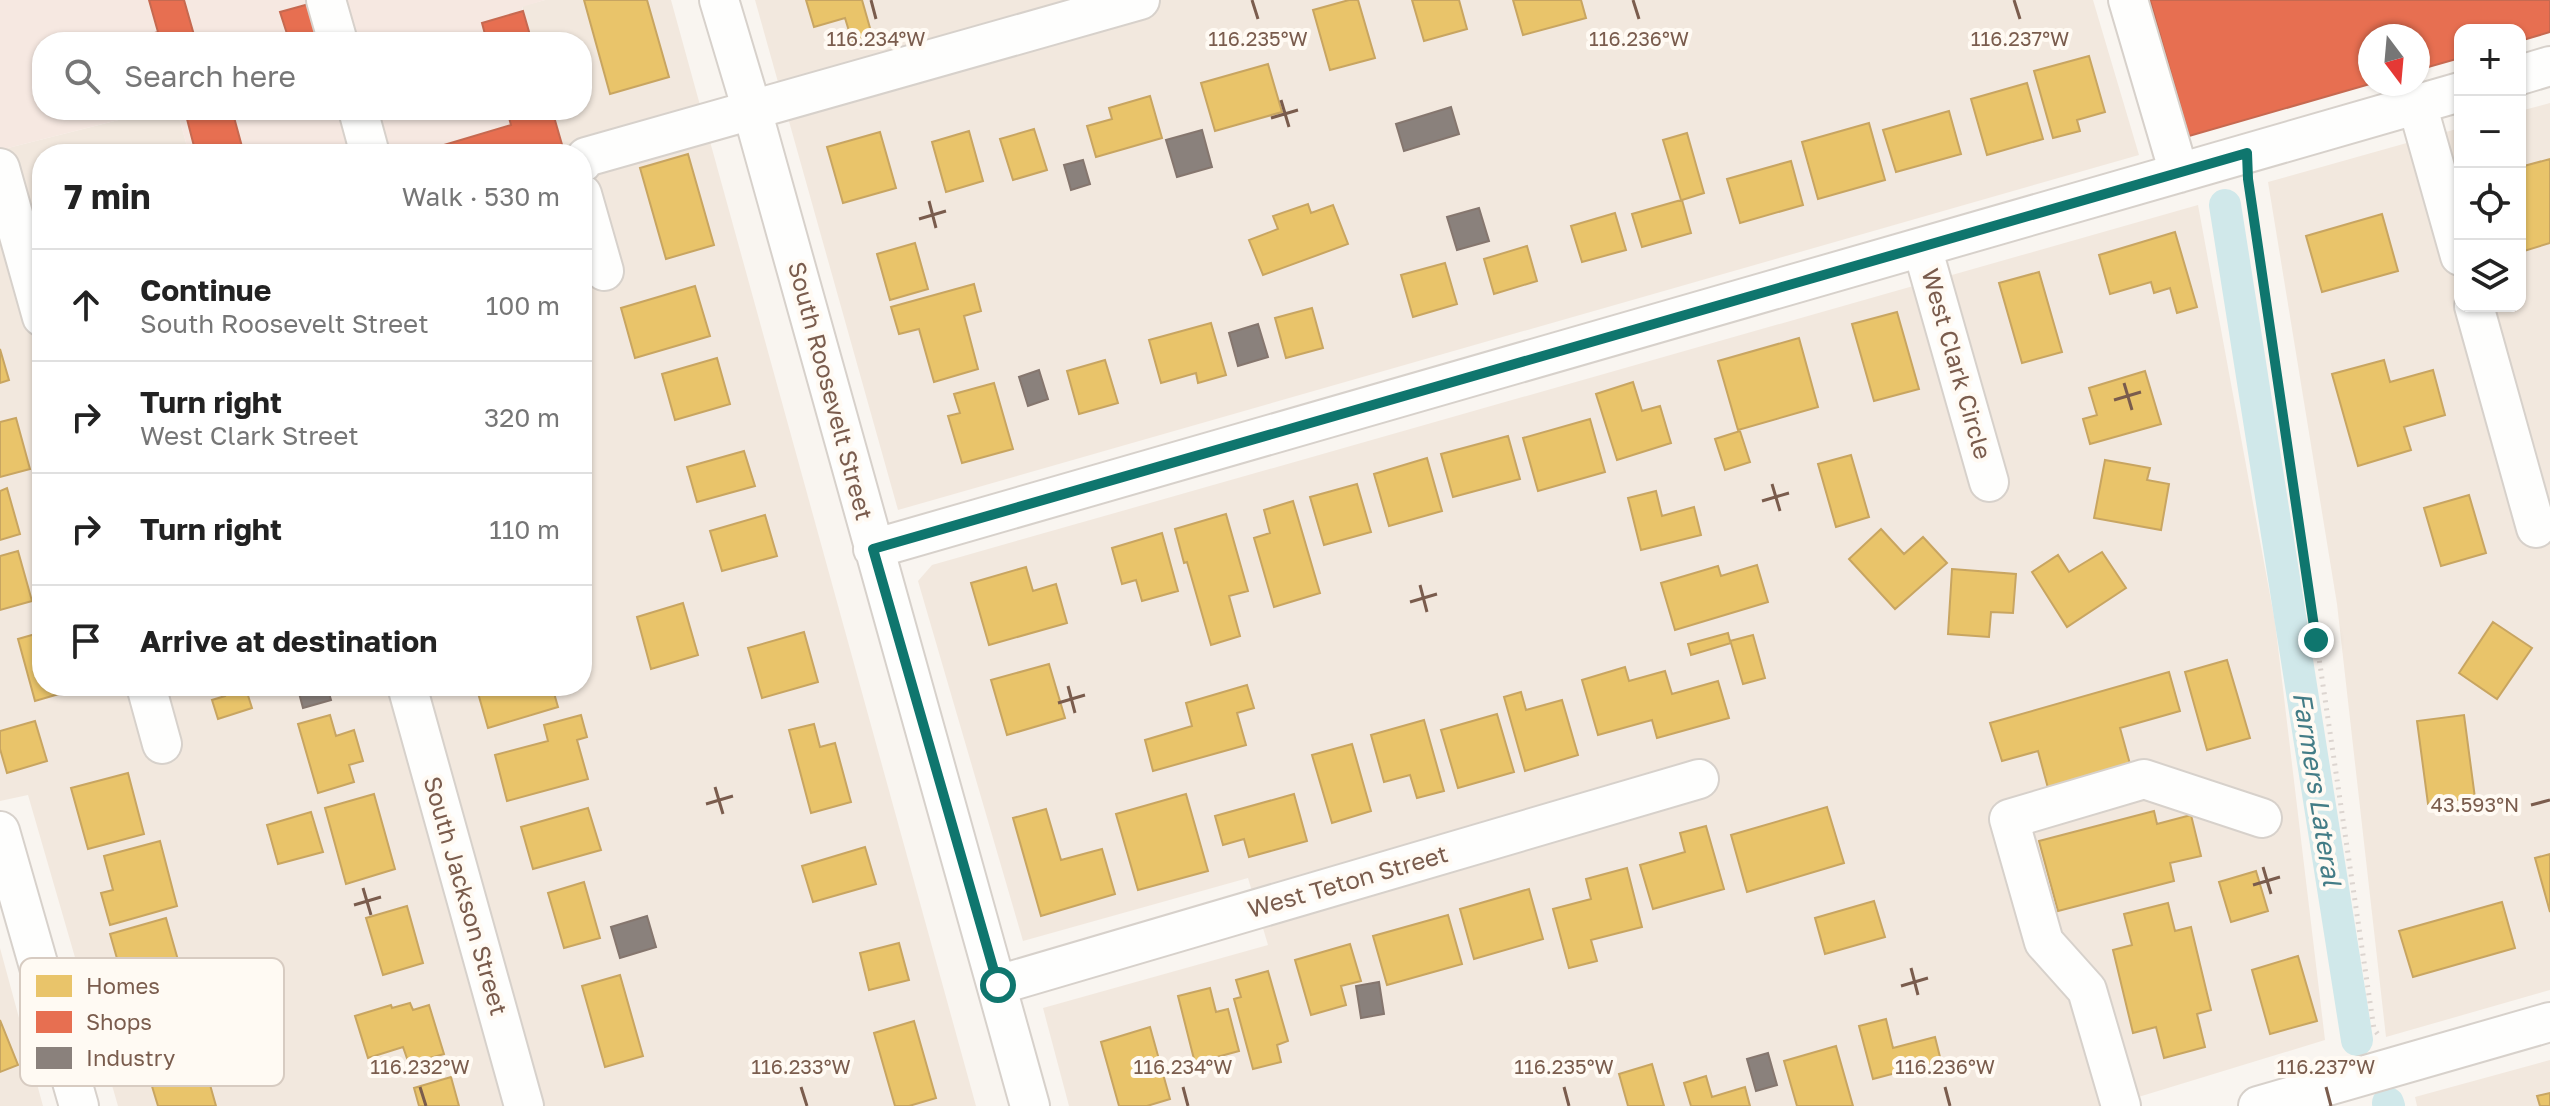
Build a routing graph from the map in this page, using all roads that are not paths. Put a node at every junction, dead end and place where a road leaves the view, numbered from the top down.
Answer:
1 (326, 0) edge
2 (719, 0) edge
3 (1140, 0) edge
4 (2128, 0) edge
5 (335, 32) edge
6 (2550, 66) edge
7 (2526, 73) edge
8 (2454, 94) edge
9 (2417, 104) junction
10 (752, 110) junction
11 (361, 120) edge
12 (367, 144) edge
13 (592, 155) edge
14 (0, 168) edge
15 (2179, 173) junction
16 (592, 229) edge
17 (2455, 240) edge
18 (1922, 247) junction
19 (604, 271) dead end
20 (32, 282) edge
21 (2476, 312) edge
22 (1989, 482) dead end
23 (2536, 528) dead end
24 (873, 549) junction
25 (149, 696) edge
26 (410, 696) edge
27 (162, 744) dead end
28 (1699, 779) dead end
29 (2262, 818) dead end
30 (0, 831) edge
31 (36, 958) edge
32 (998, 985) junction
33 (2550, 1022) edge
34 (73, 1086) edge
35 (79, 1106) edge
36 (524, 1106) edge
37 (1030, 1106) edge
38 (2121, 1106) edge
39 (2258, 1106) edge

1 - 5 street
2 - 10 street, South Roosevelt Street
3 - 10 street
4 - 15 street
6 - 7 street
8 - 9 street
9 - 15 street
9 - 17 street
10 - 13 street
10 - 24 street, South Roosevelt Street
11 - 12 street
14 - 20 street
15 - 18 street
16 - 19 street
18 - 22 street, West Clark Circle
18 - 24 street
21 - 23 street
24 - 32 street, South Roosevelt Street
25 - 27 street
26 - 36 street, South Jackson Street
28 - 32 street, West Teton Street
29 - 38 street
30 - 31 street
32 - 37 street, South Roosevelt Street
33 - 39 street
34 - 35 street

